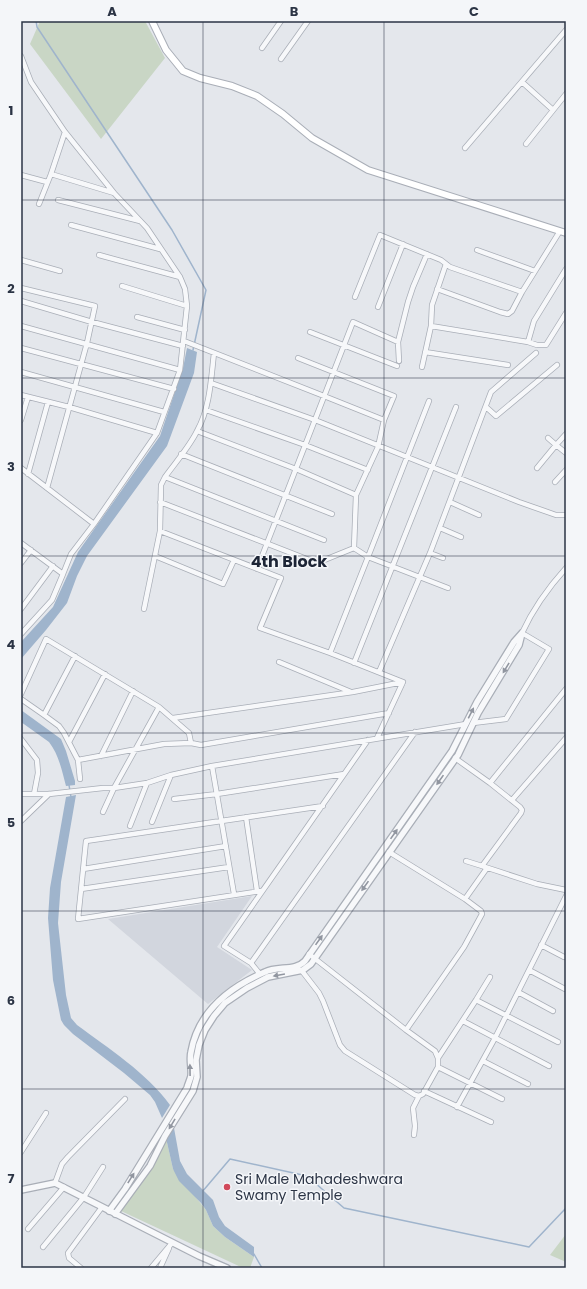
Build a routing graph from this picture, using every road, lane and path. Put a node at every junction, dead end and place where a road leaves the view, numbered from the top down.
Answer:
1 (152, 21) edge
2 (281, 21) edge
3 (308, 21) edge
4 (566, 30) edge
5 (262, 48) dead end
6 (21, 56) edge
7 (281, 59) dead end
8 (522, 82) junction
9 (566, 94) edge
10 (554, 110) junction
11 (65, 132) junction
12 (526, 144) dead end
13 (465, 148) dead end
14 (51, 174) junction
15 (21, 175) edge
16 (47, 182) junction
17 (114, 193) junction
18 (58, 200) dead end
19 (39, 204) dead end
20 (140, 221) junction
21 (71, 225) dead end
22 (563, 232) edge
23 (403, 244) junction
24 (160, 249) junction
25 (477, 250) dead end
26 (427, 254) junction
27 (99, 255) dead end
28 (21, 260) edge
29 (446, 264) junction
30 (566, 269) edge
31 (60, 271) dead end
32 (535, 271) junction
33 (180, 277) junction
34 (122, 286) dead end
35 (21, 288) edge
36 (437, 289) junction
37 (522, 292) junction
38 (355, 297) dead end
39 (21, 302) edge
40 (187, 306) junction
41 (378, 307) dead end
42 (566, 313) edge
43 (137, 317) dead end
44 (92, 322) junction
45 (21, 326) edge
46 (431, 326) junction
47 (185, 330) junction
48 (310, 332) dead end
49 (398, 342) junction
50 (528, 342) junction
51 (87, 343) junction
52 (183, 344) junction
53 (344, 346) junction
54 (21, 348) edge
55 (425, 352) junction
56 (214, 353) junction
57 (536, 353) dead end
58 (298, 358) dead end
59 (81, 364) junction
60 (557, 364) dead end
61 (508, 365) dead end
62 (422, 367) dead end
63 (180, 370) junction
64 (21, 372) edge
65 (333, 372) junction
66 (211, 382) junction
67 (74, 387) junction
68 (174, 389) junction
69 (21, 395) edge
70 (324, 396) junction
71 (28, 397) junction
72 (429, 401) dead end
73 (48, 402) junction
74 (69, 407) junction
75 (456, 407) dead end
76 (486, 407) junction
77 (206, 410) junction
78 (164, 412) junction
79 (21, 420) edge
80 (315, 420) junction
81 (384, 420) junction
82 (197, 431) junction
83 (157, 433) junction
84 (566, 434) edge
85 (548, 438) dead end
86 (305, 445) junction
87 (556, 445) junction
88 (378, 447) junction
89 (566, 453) edge
90 (181, 454) junction
91 (407, 458) junction
92 (21, 468) edge
93 (432, 468) junction
94 (536, 468) dead end
95 (296, 469) junction
96 (368, 470) junction
97 (566, 470) edge
98 (28, 474) junction
99 (165, 477) junction
100 (459, 478) junction
101 (555, 482) dead end
102 (46, 488) junction
103 (285, 495) junction
104 (356, 495) junction
105 (160, 502) junction
106 (450, 502) junction
107 (332, 514) dead end
108 (479, 515) dead end
109 (566, 515) edge
110 (276, 520) junction
111 (94, 524) junction
112 (440, 528) junction
113 (160, 531) junction
114 (461, 537) dead end
115 (324, 540) dead end
116 (21, 543) edge
117 (267, 543) junction
118 (354, 548) junction
119 (30, 550) junction
120 (430, 553) junction
121 (155, 556) junction
122 (368, 556) junction
123 (443, 558) dead end
124 (234, 560) junction
125 (21, 563) edge
126 (52, 566) junction
127 (393, 566) junction
128 (566, 568) edge
129 (257, 569) junction
130 (63, 574) junction
131 (419, 576) junction
132 (448, 588) dead end
133 (21, 609) edge
134 (144, 609) dead end
135 (522, 633) junction
136 (21, 634) edge
137 (330, 653) junction
138 (75, 656) junction
139 (279, 662) dead end
140 (354, 663) junction
141 (379, 672) junction
142 (105, 674) junction
143 (403, 682) junction
144 (566, 689) edge
145 (133, 691) junction
146 (352, 692) junction
147 (21, 694) edge
148 (21, 699) edge
149 (159, 707) junction
150 (389, 713) junction
151 (44, 715) junction
152 (173, 718) junction
153 (473, 723) junction
154 (466, 724) junction
155 (415, 732) junction
156 (377, 738) junction
157 (566, 738) edge
158 (21, 739) edge
159 (368, 740) junction
160 (70, 742) junction
161 (191, 742) junction
162 (136, 749) junction
163 (101, 756) junction
164 (455, 758) junction
165 (78, 760) junction
166 (212, 766) junction
167 (344, 774) junction
168 (171, 776) junction
169 (80, 779) dead end
170 (147, 783) junction
171 (490, 783) junction
172 (114, 788) junction
173 (21, 794) edge
174 (34, 794) junction
175 (49, 794) junction
176 (216, 794) junction
177 (174, 799) dead end
178 (512, 800) junction
179 (322, 806) junction
180 (103, 812) dead end
181 (246, 817) junction
182 (21, 821) edge
183 (221, 821) junction
184 (152, 822) dead end
185 (130, 826) dead end
186 (226, 846) junction
187 (389, 852) junction
188 (466, 861) dead end
189 (229, 867) junction
190 (485, 867) junction
191 (83, 868) junction
192 (81, 889) junction
193 (566, 890) edge
194 (259, 891) junction
195 (234, 894) junction
196 (566, 896) edge
197 (465, 899) junction
198 (541, 945) junction
199 (309, 954) junction
200 (564, 957) dead end
201 (314, 958) junction
202 (251, 963) junction
203 (529, 970) junction
204 (302, 971) junction
205 (259, 973) dead end
206 (490, 976) dead end
207 (566, 989) edge
208 (518, 992) junction
209 (476, 1000) junction
210 (553, 1011) dead end
211 (506, 1016) junction
212 (463, 1021) junction
213 (406, 1030) junction
214 (495, 1038) junction
215 (558, 1042) dead end
216 (438, 1058) junction
217 (483, 1060) junction
218 (549, 1066) dead end
219 (438, 1067) junction
220 (470, 1084) junction
221 (528, 1084) dead end
222 (424, 1091) junction
223 (419, 1096) junction
224 (125, 1099) dead end
225 (502, 1099) dead end
226 (457, 1107) junction
227 (46, 1113) dead end
228 (491, 1122) dead end
229 (414, 1135) dead end
230 (21, 1152) edge
231 (103, 1167) dead end
232 (55, 1182) junction
233 (64, 1187) junction
234 (21, 1190) edge
235 (84, 1197) junction
236 (102, 1207) junction
237 (112, 1212) junction
238 (28, 1228) dead end
239 (172, 1243) junction
240 (43, 1247) dead end
241 (81, 1268) edge
242 (151, 1268) edge
243 (160, 1268) edge
244 (227, 1268) edge

1 - 22 main road
2 - 5 street
3 - 7 street
4 - 8 street
6 - 11 street
8 - 10 street
8 - 13 street
9 - 10 street
10 - 12 street
11 - 14 street
11 - 17 street
14 - 16 street
14 - 17 street
15 - 16 street
16 - 19 street
17 - 20 street
18 - 20 street
20 - 24 street
21 - 24 street
22 - 32 street
23 - 26 street
23 - 38 street
23 - 41 street
24 - 33 street
25 - 32 street
26 - 29 street
26 - 49 street
27 - 33 street
28 - 31 street
29 - 36 street
29 - 37 street
30 - 50 street
32 - 37 street
33 - 40 street
34 - 40 street
35 - 44 street
36 - 37 street
36 - 46 street
39 - 44 street
40 - 47 street
42 - 50 street
43 - 47 street
44 - 51 street
44 - 52 street
45 - 51 street
46 - 50 street
46 - 55 street
47 - 52 street
48 - 53 street
49 - 53 street
49 - 53 street
51 - 59 street
51 - 63 street
52 - 56 street
52 - 63 street
53 - 65 street
54 - 59 street
55 - 61 street
55 - 62 street
56 - 66 street
56 - 70 street
57 - 76 street
58 - 65 street
59 - 67 street
59 - 68 street
60 - 76 street
63 - 68 street
64 - 67 street
65 - 70 street
65 - 81 street
66 - 77 street
66 - 80 street
67 - 74 street
67 - 78 street
68 - 78 street
69 - 71 street
70 - 80 street
70 - 81 street
71 - 73 street
71 - 79 street
72 - 91 street
73 - 74 street
73 - 98 street
74 - 83 street
74 - 102 street
75 - 93 street
76 - 100 street
77 - 82 street
77 - 86 street
78 - 83 street
80 - 86 street
80 - 88 street
81 - 88 street
82 - 90 street
82 - 95 street
83 - 111 street
84 - 87 street
85 - 87 street
86 - 95 street
86 - 96 street
87 - 89 street
87 - 94 street
88 - 91 street
88 - 96 street
90 - 99 street
90 - 103 street
91 - 93 street
91 - 122 street
92 - 98 street
93 - 100 street
93 - 127 street
95 - 103 street
95 - 104 street
96 - 104 street
97 - 101 street
98 - 102 street
99 - 105 street
99 - 110 street
100 - 106 street
100 - 109 street
102 - 111 street
103 - 107 street
103 - 110 street
104 - 118 street
105 - 113 street
105 - 117 street
106 - 108 street
106 - 112 street
110 - 115 street
110 - 117 street
111 - 130 street
112 - 114 street
112 - 120 street
113 - 121 street
113 - 124 street
116 - 119 street
117 - 118 street
117 - 129 street
118 - 122 street
119 - 125 street
119 - 126 street
120 - 123 street
120 - 131 street
121 - 124 street
121 - 134 street
122 - 127 street
122 - 137 street
124 - 129 street
126 - 130 street
126 - 133 street
127 - 131 street
127 - 140 street
128 - 135 street
129 - 137 street
130 - 136 street
131 - 132 street
131 - 141 street
135 -> 153 street
135 - 153 street
154 -> 135 street
137 - 140 street
138 - 142 street
138 - 147 street
138 - 151 street
139 - 146 street
140 - 141 street
141 - 143 street
142 - 145 street
142 - 160 street
143 - 146 street
143 - 150 street
144 - 171 street
145 - 149 street
145 - 163 street
146 - 152 street
148 - 151 street
149 - 152 street
149 - 162 street
150 - 156 street
150 - 161 street
151 - 160 street
152 - 161 street
153 - 164 street
154 - 155 street
199 -> 154 street
155 - 156 street
155 - 202 street
156 - 159 street
157 - 178 street
158 - 174 street
159 - 166 street
159 - 167 street
160 - 165 street
161 - 162 street
162 - 163 street
162 - 172 street
163 - 165 street
164 - 171 street
164 -> 187 street
165 - 169 street
166 - 168 street
166 - 176 street
167 - 176 street
167 - 179 street
168 - 170 street
168 - 184 street
170 - 172 street
170 - 185 street
171 - 178 street
172 - 175 street
172 - 180 street
173 - 174 street
174 - 175 street
175 - 182 street
176 - 177 street
176 - 183 street
178 - 190 street
179 - 181 street
179 - 194 street
181 - 183 street
181 - 194 street
183 - 186 street
183 - 191 street
186 - 189 street
186 - 191 street
187 - 197 street
187 -> 201 street
188 - 190 street
189 - 192 street
189 - 195 street
190 - 193 street
190 - 197 street
191 - 192 street
192 - 195 street
194 - 195 street
194 - 202 street
196 - 198 street
197 - 213 street
198 - 200 street
198 - 203 street
199 - 201 street
237 -> 199 street
201 - 204 street
201 - 213 street
202 - 205 street
203 - 207 street
203 - 208 street
204 - 223 street
204 -> 237 street
206 - 209 street
208 - 210 street
208 - 211 street
209 - 211 street
209 - 212 street
211 - 214 street
211 - 215 street
212 - 214 street
212 - 216 street
213 - 216 street
214 - 217 street
214 - 218 street
216 - 219 street
217 - 220 street
217 - 221 street
219 - 220 street
219 - 222 street
220 - 225 street
220 - 226 street
222 - 223 street
222 - 226 street
223 - 229 street
224 - 232 street
226 - 228 street
227 - 230 street
231 - 235 street
232 - 233 street
232 - 234 street
233 - 235 street
233 - 238 street
235 - 236 street
235 - 240 street
236 - 237 street
236 - 241 street
237 - 239 street
239 - 242 street
239 - 243 street
239 - 244 street

